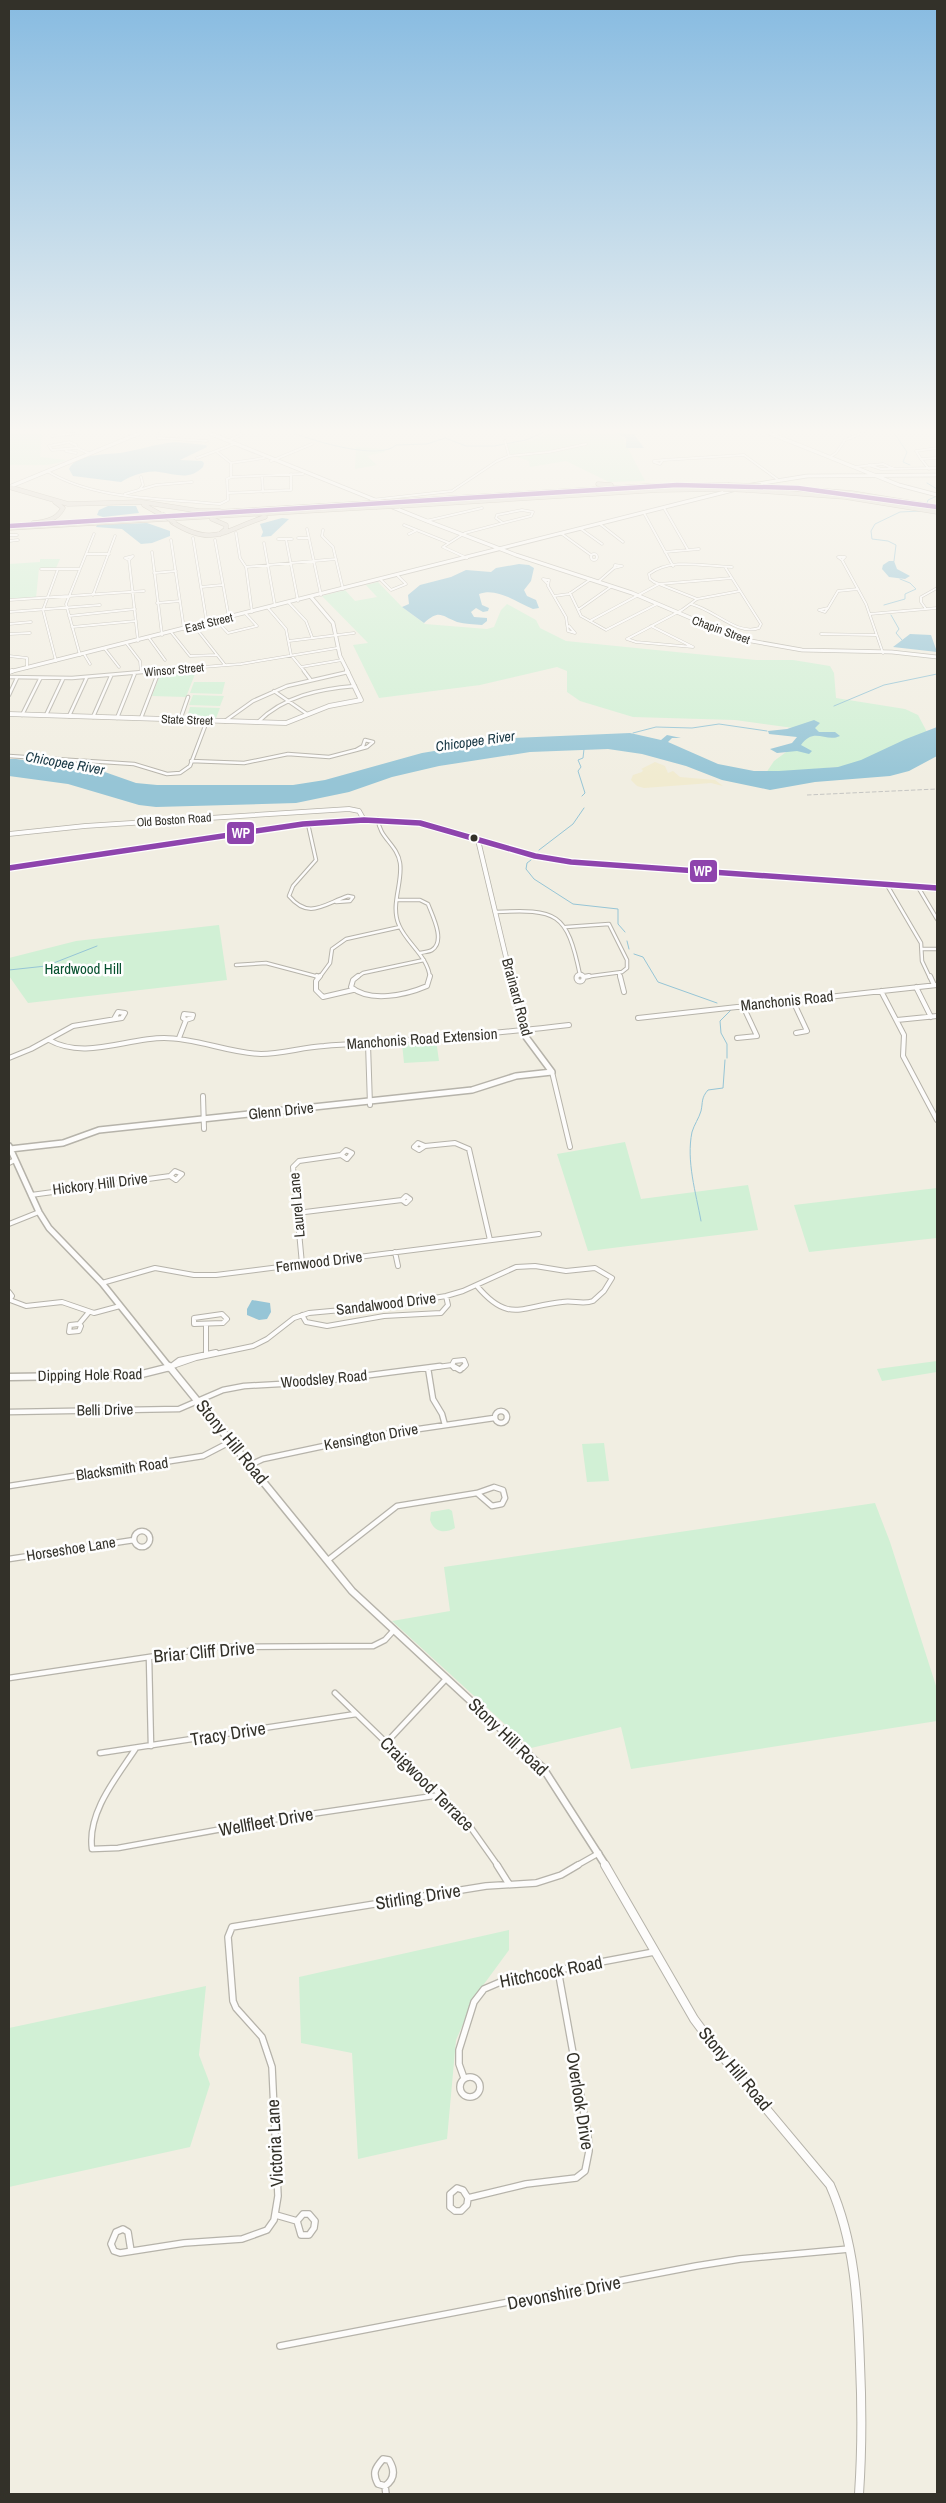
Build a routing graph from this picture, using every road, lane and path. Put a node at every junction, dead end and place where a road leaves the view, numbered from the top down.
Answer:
1 (88, 550) edge
2 (110, 550) edge
3 (173, 550) edge
4 (194, 550) edge
5 (217, 550) edge
6 (239, 550) edge
7 (265, 550) edge
8 (288, 550) edge
9 (311, 550) edge
10 (334, 550) edge
11 (448, 550) edge
12 (500, 550) joint
13 (583, 550) edge
14 (688, 550) edge
15 (152, 552) dead end
16 (665, 552) joint
17 (86, 554) junction
18 (108, 554) junction
19 (591, 556) dead end
20 (467, 558) junction
21 (336, 559) junction
22 (129, 560) dead end
23 (842, 560) dead end
24 (313, 561) junction
25 (291, 563) junction
26 (268, 565) junction
27 (673, 566) junction
28 (732, 566) dead end
29 (246, 567) junction
30 (725, 567) junction
31 (614, 568) dead end
32 (42, 569) dead end
33 (58, 569) junction
34 (80, 569) junction
35 (176, 571) junction
36 (154, 573) junction
37 (398, 576) junction
38 (732, 578) junction
39 (591, 579) junction
40 (381, 580) junction
41 (598, 582) junction
42 (222, 584) junction
43 (548, 584) dead end
44 (659, 584) junction
45 (612, 586) junction
46 (201, 587) junction
47 (937, 588) edge
48 (858, 589) junction
49 (343, 590) junction
50 (144, 591) dead end
51 (740, 591) junction
52 (133, 592) junction
53 (570, 593) junction
54 (93, 595) junction
55 (321, 595) junction
56 (554, 596) junction
57 (640, 596) junction
58 (69, 597) junction
59 (311, 597) junction
60 (45, 599) junction
61 (697, 599) junction
62 (9, 600) edge
63 (180, 601) junction
64 (298, 601) junction
65 (157, 602) junction
66 (289, 603) junction
67 (657, 604) junction
68 (691, 604) junction
69 (100, 606) dead end
70 (275, 606) junction
71 (66, 608) junction
72 (268, 608) junction
73 (828, 608) dead end
74 (937, 608) edge
75 (135, 609) junction
76 (926, 609) junction
77 (43, 610) junction
78 (578, 610) junction
79 (9, 612) edge
80 (252, 612) junction
81 (676, 613) junction
82 (246, 614) junction
83 (870, 614) junction
84 (69, 616) junction
85 (229, 618) junction
86 (136, 621) junction
87 (217, 621) junction
88 (590, 621) junction
89 (31, 622) dead end
90 (9, 624) edge
91 (207, 624) junction
92 (569, 626) dead end
93 (651, 626) junction
94 (72, 627) junction
95 (195, 627) junction
96 (184, 629) junction
97 (171, 632) junction
98 (30, 633) dead end
99 (354, 633) dead end
100 (9, 634) edge
101 (336, 634) junction
102 (821, 634) dead end
103 (162, 635) junction
104 (876, 635) junction
105 (312, 637) junction
106 (149, 638) junction
107 (138, 641) junction
108 (289, 641) junction
109 (128, 644) junction
110 (337, 648) junction
111 (106, 649) junction
112 (882, 653) junction
113 (82, 654) junction
114 (217, 655) junction
115 (291, 655) junction
116 (9, 656) edge
117 (937, 657) edge
118 (165, 660) dead end
119 (342, 660) junction
120 (56, 661) junction
121 (90, 664) dead end
122 (224, 665) junction
123 (118, 667) dead end
124 (301, 667) junction
125 (27, 668) junction
126 (159, 671) junction
127 (9, 672) edge
128 (141, 672) junction
129 (348, 672) junction
130 (135, 673) junction
131 (111, 676) junction
132 (9, 677) edge
133 (87, 677) junction
134 (17, 678) junction
135 (40, 679) junction
136 (63, 679) junction
137 (310, 679) junction
138 (355, 686) junction
139 (274, 691) junction
140 (9, 695) edge
141 (188, 697) dead end
142 (290, 702) junction
143 (9, 714) edge
144 (307, 714) junction
145 (22, 715) junction
146 (46, 715) junction
147 (69, 716) junction
148 (93, 717) junction
149 (117, 718) junction
150 (141, 718) junction
151 (180, 720) junction
152 (207, 721) junction
153 (224, 721) junction
154 (258, 722) junction
155 (356, 750) junction
156 (9, 756) edge
157 (192, 761) junction
158 (362, 815) junction
159 (378, 819) junction
160 (308, 824) junction
161 (9, 834) edge
162 (478, 840) junction
163 (9, 868) edge
164 (887, 885) junction
165 (918, 887) junction
166 (937, 888) edge
167 (396, 900) junction
168 (336, 902) junction
169 (495, 912) junction
170 (937, 919) edge
171 (610, 926) joint
172 (400, 927) junction
173 (566, 927) junction
174 (923, 949) junction
175 (937, 949) edge
176 (420, 953) junction
177 (424, 960) junction
178 (236, 965) dead end
179 (619, 973) junction
180 (582, 976) joint
181 (318, 977) junction
182 (935, 985) edge
183 (916, 987) junction
184 (353, 990) junction
185 (881, 991) junction
186 (624, 992) dead end
187 (793, 1001) junction
188 (743, 1006) junction
189 (937, 1016) edge
190 (931, 1017) junction
191 (638, 1018) dead end
192 (114, 1019) dead end
193 (186, 1020) dead end
194 (897, 1020) junction
195 (569, 1026) dead end
196 (524, 1031) junction
197 (807, 1032) joint
198 (796, 1033) dead end
199 (179, 1038) junction
200 (738, 1038) dead end
201 (49, 1040) junction
202 (368, 1044) junction
203 (9, 1058) edge
204 (552, 1072) junction
205 (203, 1096) dead end
206 (370, 1103) junction
207 (204, 1119) junction
208 (937, 1120) edge
209 (204, 1129) dead end
210 (424, 1146) dead end
211 (9, 1148) edge
212 (570, 1148) dead end
213 (341, 1155) dead end
214 (15, 1160) junction
215 (9, 1162) edge
216 (170, 1176) dead end
217 (31, 1195) junction
218 (402, 1200) dead end
219 (39, 1212) junction
220 (297, 1213) junction
221 (9, 1224) edge
222 (539, 1234) dead end
223 (490, 1240) junction
224 (395, 1252) junction
225 (302, 1264) junction
226 (398, 1266) dead end
227 (102, 1283) junction
228 (477, 1286) junction
229 (9, 1292) edge
230 (446, 1296) junction
231 (9, 1300) edge
232 (120, 1306) junction
233 (88, 1312) junction
234 (302, 1315) junction
235 (79, 1324) dead end
236 (206, 1325) junction
237 (228, 1351) junction
238 (206, 1353) junction
239 (452, 1365) dead end
240 (170, 1367) junction
241 (428, 1368) junction
242 (9, 1377) edge
243 (199, 1401) junction
244 (9, 1412) edge
245 (494, 1418) dead end
246 (445, 1425) junction
247 (231, 1442) junction
248 (250, 1465) junction
249 (9, 1486) edge
250 (477, 1493) junction
251 (134, 1540) dead end
252 (9, 1559) edge
253 (327, 1561) junction
254 (394, 1630) junction
255 (149, 1657) junction
256 (9, 1678) edge
257 (446, 1678) junction
258 (335, 1693) dead end
259 (356, 1714) junction
260 (386, 1743) junction
261 (151, 1746) junction
262 (136, 1748) junction
263 (100, 1753) dead end
264 (440, 1795) junction
265 (599, 1853) junction
266 (509, 1884) junction
267 (232, 1927) joint
268 (655, 1952) junction
269 (558, 1970) junction
270 (464, 2078) dead end
271 (468, 2198) dead end
272 (276, 2215) junction
273 (298, 2221) dead end
274 (850, 2249) junction
275 (131, 2251) dead end
276 (280, 2346) dead end
277 (385, 2486) dead end
278 (386, 2494) edge
279 (859, 2494) edge

1 - 17 street
2 - 18 street
3 - 35 street
4 - 46 street
5 - 42 street
6 - 29 street
7 - 26 street
8 - 25 street
9 - 24 street
10 - 21 street
11 - 20 street
12 - 20 main road, East Street
12 - 39 main road, Chapin Street
13 - 19 street
14 - 16 street
15 - 36 street
16 - 27 street
17 - 18 street
17 - 34 street
18 - 54 street
20 - 37 main road, East Street
21 - 24 street
21 - 49 street
22 - 52 street
23 - 48 street
24 - 25 street
24 - 55 street
25 - 26 street
25 - 64 street
26 - 29 street
26 - 70 street
27 - 30 street
27 - 44 street
28 - 30 street
29 - 80 street
30 - 38 street
31 - 41 street
32 - 33 street
33 - 34 street
33 - 60 street
34 - 58 street
35 - 36 street
35 - 63 street
36 - 65 street
37 - 40 main road, East Street
37 - 40 street
38 - 44 street
38 - 51 street
39 - 41 main road, Chapin Street
39 - 53 street
40 - 49 main road, East Street
41 - 45 main road, Chapin Street
42 - 46 street
42 - 85 street
43 - 56 street
44 - 57 street
44 - 61 street
45 - 57 main road, Chapin Street
45 - 78 street
46 - 91 street
47 - 76 street
48 - 73 street
48 - 83 street
49 - 55 main road, East Street
50 - 52 street
51 - 61 street
51 - 68 street
52 - 54 street
52 - 75 street
53 - 56 street
53 - 78 street
54 - 58 street
55 - 59 main road, East Street
56 - 92 street
57 - 67 main road, Chapin Street
57 - 88 street
58 - 60 street
58 - 71 street
59 - 64 main road, East Street
59 - 101 main road
60 - 62 street
60 - 77 street
61 - 68 street
63 - 65 street
63 - 96 street
64 - 66 main road, East Street
65 - 103 street
66 - 70 main road, East Street
66 - 105 street
67 - 81 main road, Chapin Street
67 - 88 street
68 - 81 street
69 - 71 street
70 - 72 main road, East Street
71 - 77 street
71 - 84 street
72 - 80 main road, East Street
72 - 108 street
74 - 76 street
75 - 84 street
75 - 86 street
76 - 83 street
77 - 79 street
77 - 120 street
78 - 88 street
80 - 82 main road, East Street
81 - 93 street
81 - 112 main road, Chapin Street
82 - 85 main road, East Street
82 - 87 street
83 - 104 street
84 - 94 street
85 - 87 main road, East Street
86 - 94 street
86 - 107 street
87 - 91 main road, East Street
89 - 90 street
91 - 95 main road, East Street
93 - 93 street
94 - 113 street
95 - 96 main road, East Street
95 - 114 street
96 - 97 main road, East Street
97 - 103 main road, East Street
97 - 114 street
98 - 100 street
99 - 101 street
101 - 105 street
101 - 110 main road
102 - 104 street
103 - 106 main road, East Street
104 - 112 street
105 - 108 street
106 - 107 main road, East Street
106 - 118 street
107 - 109 main road, East Street
108 - 115 street
109 - 111 main road, East Street
109 - 128 street
110 - 115 street, Winsor Street
110 - 119 main road
111 - 113 main road, East Street
111 - 123 street
112 - 117 main road, Chapin Street
113 - 120 main road, East Street
113 - 121 street
114 - 122 street
115 - 122 street, Winsor Street
115 - 124 street
116 - 125 street
119 - 124 street
119 - 129 main road
120 - 125 main road, East Street
122 - 126 street, Winsor Street
124 - 137 street
125 - 127 main road, East Street
126 - 128 street, Winsor Street
126 - 150 street
128 - 130 street, Winsor Street
129 - 137 street
129 - 138 main road
130 - 131 street, Winsor Street
130 - 149 street
131 - 133 street, Winsor Street
131 - 148 street
132 - 134 street, Winsor Street
133 - 136 street, Winsor Street
133 - 147 street
134 - 135 street, Winsor Street
134 - 140 street
135 - 136 street, Winsor Street
135 - 145 street
136 - 146 street
137 - 139 street
138 - 142 street
138 - 144 main road, State Street
139 - 142 street
139 - 153 street
141 - 151 street
142 - 144 street
142 - 154 street
143 - 145 main road, State Street
144 - 154 main road, State Street
145 - 146 main road, State Street
146 - 147 main road, State Street
147 - 148 main road, State Street
148 - 149 main road, State Street
149 - 150 main road, State Street
150 - 151 main road, State Street
151 - 152 main road, State Street
152 - 153 main road, State Street
152 - 157 street
153 - 154 main road, State Street
155 - 155 street
155 - 157 street
156 - 157 street
158 - 159 main road
158 - 160 main road
158 - 161 main road, Old Boston Road
159 - 162 main road
159 - 167 street
160 - 163 main road
160 - 168 street
162 - 164 main road
162 - 169 main road, Brainard Road
164 - 165 main road
164 - 174 street
165 - 166 main road
165 - 170 street
167 - 172 street
167 - 176 street
168 - 168 street
169 - 173 street
169 - 196 main road, Brainard Road
171 - 173 street
171 - 179 street
172 - 176 street
172 - 181 street
173 - 180 street
174 - 175 street
174 - 182 street
176 - 177 street
177 - 184 street
177 - 184 street
178 - 181 street
179 - 180 street
179 - 186 street
181 - 184 street
182 - 183 street, Manchonis Road
183 - 185 street, Manchonis Road
183 - 190 street
185 - 187 street, Manchonis Road
185 - 194 street
187 - 188 street, Manchonis Road
187 - 197 street
188 - 191 street, Manchonis Road
188 - 200 street
189 - 190 street
190 - 194 street
192 - 201 street
193 - 199 street
194 - 208 street
195 - 196 street, Manchonis Road Extension
196 - 202 street, Manchonis Road Extension
196 - 204 main road, Brainard Road
197 - 198 street
199 - 201 street, Manchonis Road Extension
199 - 202 street, Manchonis Road Extension
201 - 203 street
202 - 206 street
204 - 206 main road, Glenn Drive
204 - 212 street, Brainard Road
205 - 207 street
206 - 207 main road, Glenn Drive
207 - 209 street
207 - 211 main road, Glenn Drive
210 - 223 street
211 - 214 main road, Stony Hill Road
213 - 220 street, Laurel Lane
214 - 215 street
214 - 217 main road, Stony Hill Road
216 - 217 street, Hickory Hill Drive
217 - 219 main road, Stony Hill Road
218 - 220 street
219 - 221 street
219 - 227 main road, Stony Hill Road
220 - 225 street, Laurel Lane
222 - 223 street, Fernwood Drive
223 - 224 street, Fernwood Drive
224 - 225 street, Fernwood Drive
224 - 226 street
225 - 227 street, Fernwood Drive
227 - 232 main road, Stony Hill Road
228 - 228 street, Sandalwood Drive
228 - 230 street, Sandalwood Drive
229 - 231 street
230 - 234 street, Sandalwood Drive
230 - 234 street
231 - 233 street
232 - 233 street
232 - 240 main road, Stony Hill Road
233 - 235 street
234 - 237 street, Sandalwood Drive
236 - 236 street
236 - 238 street
237 - 238 street
237 - 240 street
238 - 240 street
239 - 241 street, Woodsley Road
240 - 242 main road, Dipping Hole Road
240 - 243 main road, Stony Hill Road
241 - 243 street, Woodsley Road
241 - 246 street
243 - 244 street, Belli Drive
243 - 247 main road, Stony Hill Road
245 - 246 street, Kensington Drive
246 - 248 street, Kensington Drive
247 - 248 main road, Stony Hill Road
247 - 249 street, Blacksmith Road
248 - 253 main road, Stony Hill Road
250 - 250 street
250 - 253 street
251 - 252 street, Horseshoe Lane
253 - 254 main road, Stony Hill Road
254 - 255 street, Briar Cliff Drive
254 - 257 main road, Stony Hill Road
255 - 256 street, Briar Cliff Drive
255 - 261 street
257 - 260 street
257 - 265 main road, Stony Hill Road
258 - 259 street, Craigwood Terrace
259 - 260 street, Craigwood Terrace
259 - 261 street, Tracy Drive
260 - 264 street, Craigwood Terrace
261 - 262 street, Tracy Drive
262 - 263 street, Tracy Drive
262 - 264 street, Wellfleet Drive
264 - 266 street, Craigwood Terrace
265 - 266 street, Stirling Drive
265 - 268 main road, Stony Hill Road
266 - 267 street, Stirling Drive
267 - 272 street, Victoria Lane
268 - 269 street, Hitchcock Road
268 - 274 main road, Stony Hill Road
269 - 270 street, Hitchcock Road
269 - 271 street, Overlook Drive
272 - 273 street
272 - 275 street
274 - 276 street, Devonshire Drive
274 - 279 main road, Stony Hill Road
277 - 278 street

